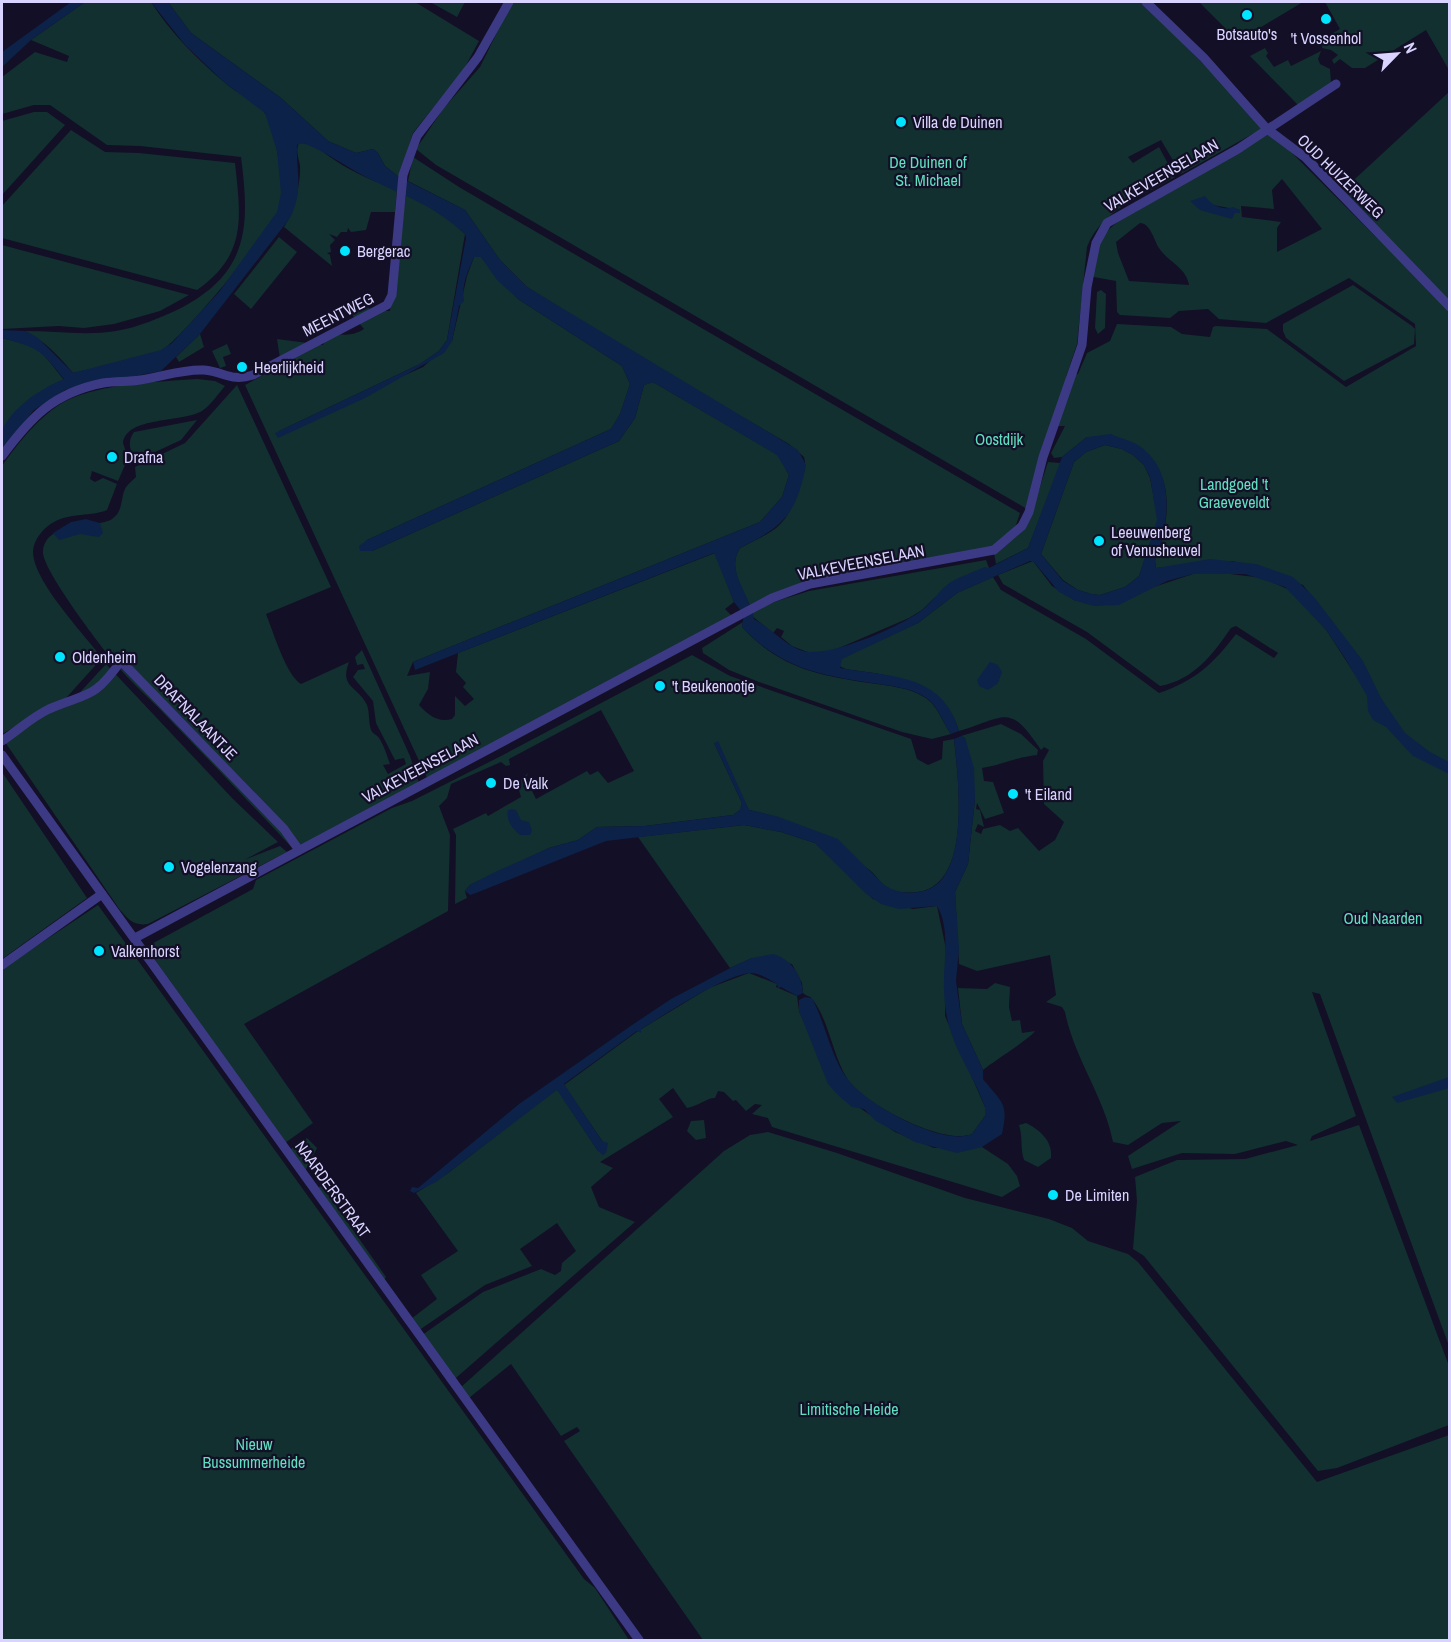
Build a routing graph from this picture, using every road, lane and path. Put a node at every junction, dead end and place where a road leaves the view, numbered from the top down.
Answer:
1 (509, 2) edge
2 (1146, 2) edge
3 (1336, 84) dead end
4 (1267, 129) junction
5 (1449, 307) edge
6 (2, 456) edge
7 (2, 741) edge
8 (2, 755) edge
9 (299, 850) junction
10 (102, 894) junction
11 (135, 938) junction
12 (2, 965) edge
13 (639, 1641) edge

1 - 6 street, MEENTWEG
2 - 4 street
3 - 4 street, OUD HUIZERWEG
4 - 5 street, OUD HUIZERWEG
4 - 9 street, VALKEVEENSELAAN
7 - 9 street, DRAFNALAANTJE
8 - 10 street, NAARDERSTRAAT
9 - 11 street, VALKEVEENSELAAN
10 - 11 street, NAARDERSTRAAT
10 - 12 street
11 - 13 street, NAARDERSTRAAT

